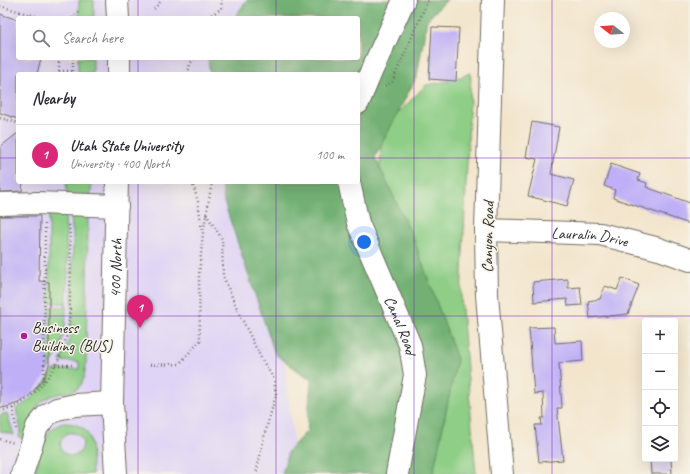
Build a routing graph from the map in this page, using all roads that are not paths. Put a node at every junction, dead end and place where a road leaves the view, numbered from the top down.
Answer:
1 (117, 0) edge
2 (404, 0) edge
3 (493, 0) edge
4 (118, 16) edge
5 (120, 60) edge
6 (119, 72) edge
7 (360, 98) edge
8 (117, 184) edge
9 (349, 184) edge
10 (0, 204) edge
11 (117, 206) junction
12 (486, 230) junction
13 (690, 260) edge
14 (112, 403) junction
15 (22, 474) edge
16 (116, 474) edge
17 (397, 474) edge
18 (502, 474) edge

1 - 4 street
2 - 7 street
3 - 12 street, Canyon Road
5 - 6 street
8 - 11 street, 400 North
9 - 17 street, Canal Road
10 - 11 street
11 - 14 street, 400 North
12 - 13 street, Lauralin Drive
12 - 18 street, Canyon Road
14 - 15 street
14 - 16 street, 400 North

